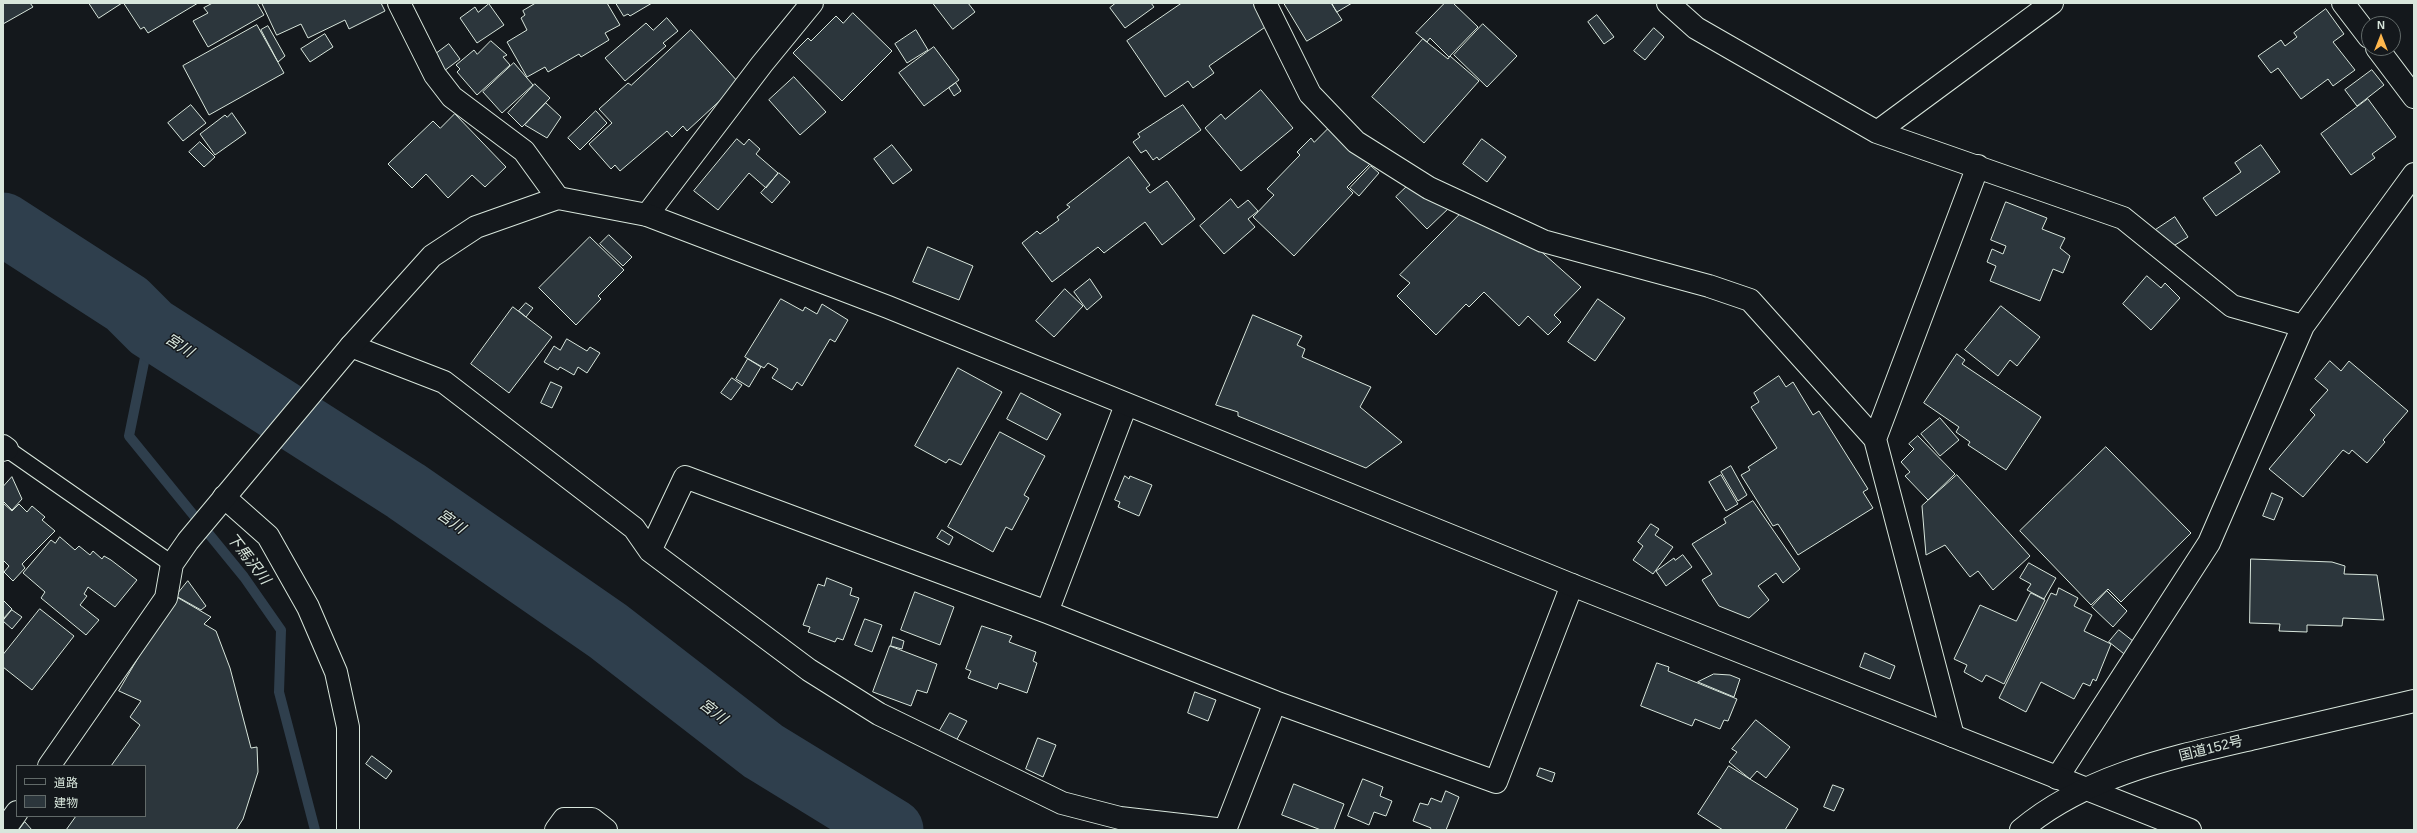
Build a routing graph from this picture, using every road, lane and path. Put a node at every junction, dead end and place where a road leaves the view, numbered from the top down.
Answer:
1 (399, 3) edge
2 (812, 3) edge
3 (1265, 3) edge
4 (1668, 3) edge
5 (2343, 3) edge
6 (2039, 7) edge
7 (2361, 27) edge
8 (2383, 56) edge
9 (2414, 97) edge
10 (1877, 132) junction
11 (1978, 166) junction
12 (2414, 174) edge
13 (558, 198) junction
14 (647, 215) junction
15 (2303, 326) junction
16 (351, 346) junction
17 (1126, 405) junction
18 (1875, 439) junction
19 (4, 450) edge
20 (225, 496) junction
21 (650, 551) junction
22 (172, 564) junction
23 (1572, 585) junction
24 (1047, 612) junction
25 (2414, 701) edge
26 (1275, 702) junction
27 (1953, 736) junction
28 (50, 765) edge
29 (2057, 778) junction
30 (2086, 788) junction
31 (16, 813) edge
32 (4, 830) edge
33 (348, 830) edge
34 (556, 830) edge
35 (606, 830) edge
36 (2021, 830) edge
37 (2190, 830) edge

1 - 13 main road
2 - 14 main road
3 - 18 main road
4 - 10 main road
5 - 7 main road
6 - 10 main road
8 - 9 main road
10 - 11 main road
11 - 15 main road
11 - 18 main road
12 - 15 main road
13 - 14 main road
13 - 16 main road
14 - 17 main road
15 - 29 main road
16 - 20 main road
16 - 21 main road
17 - 23 main road
17 - 24 main road
18 - 27 main road
19 - 22 lane
20 - 22 main road
20 - 33 main road
21 - 24 main road
21 - 26 main road
22 - 28 main road
23 - 26 main road
23 - 27 main road
24 - 26 main road
25 - 30 main road, 国道152号
27 - 29 main road
29 - 30 main road
30 - 36 main road, 国道152号
30 - 37 main road
31 - 32 main road
34 - 35 main road

